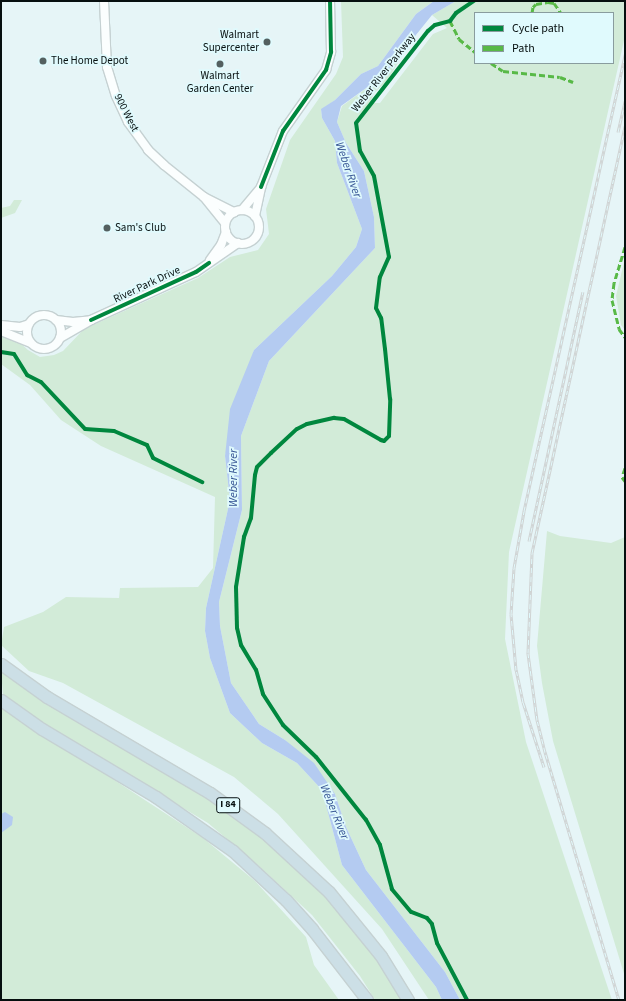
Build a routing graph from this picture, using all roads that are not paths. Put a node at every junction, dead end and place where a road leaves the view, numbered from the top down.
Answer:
1 (104, 1) edge
2 (330, 1) edge
3 (261, 187) junction
4 (204, 197) junction
5 (238, 211) junction
6 (255, 216) junction
7 (225, 223) junction
8 (226, 232) junction
9 (238, 244) junction
10 (209, 263) junction
11 (56, 320) junction
12 (91, 320) junction
13 (29, 324) junction
14 (1, 325) edge
15 (1, 331) edge
16 (60, 338) junction
17 (30, 342) junction
18 (1, 664) edge
19 (1, 700) edge
20 (367, 1000) edge
21 (408, 1000) edge

1 - 4 street, 900 West
2 - 3 street
3 - 5 street
3 - 6 street
4 - 5 street, 900 West
4 - 7 street, 900 West
5 - 6 street
5 - 7 street
6 - 9 street
7 - 8 street
8 - 9 street
8 - 10 street, River Park Drive
9 - 10 street, River Park Drive
10 - 12 street, River Park Drive
11 - 12 street, River Park Drive
11 - 13 street
11 - 16 street
12 - 16 street, River Park Drive
13 - 14 street
13 - 17 street
15 - 17 street
16 - 17 street
18 - 21 highway, I 84
19 - 20 highway

